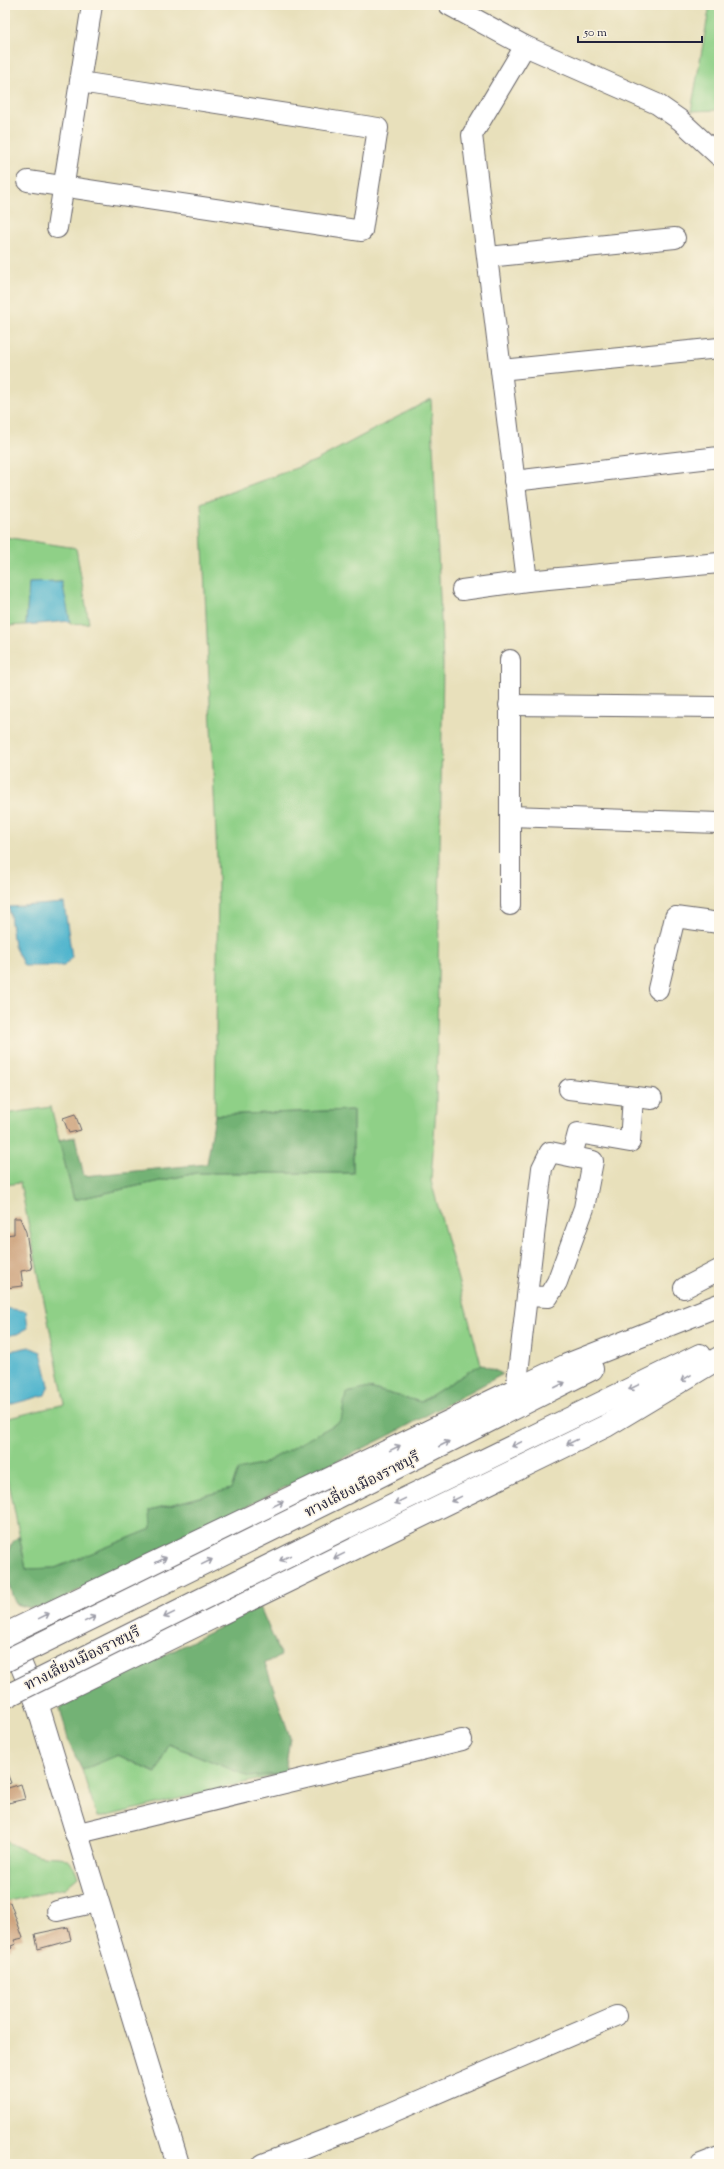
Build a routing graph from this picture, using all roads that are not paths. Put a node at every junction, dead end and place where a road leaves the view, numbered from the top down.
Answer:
1 (92, 5) edge
2 (449, 5) edge
3 (525, 46) junction
4 (80, 82) junction
5 (719, 156) edge
6 (28, 181) dead end
7 (64, 187) junction
8 (57, 228) dead end
9 (675, 238) dead end
10 (488, 257) junction
11 (719, 348) edge
12 (501, 370) junction
13 (719, 457) edge
14 (514, 481) junction
15 (719, 563) edge
16 (527, 581) junction
17 (462, 590) dead end
18 (510, 660) dead end
19 (509, 705) junction
20 (719, 707) edge
21 (510, 816) junction
22 (719, 823) edge
23 (510, 905) dead end
24 (719, 923) edge
25 (658, 989) dead end
26 (569, 1089) dead end
27 (572, 1156) junction
28 (719, 1270) edge
29 (684, 1288) dead end
30 (527, 1296) junction
31 (719, 1306) edge
32 (719, 1346) edge
33 (719, 1358) edge
34 (516, 1390) junction
35 (7, 1632) edge
36 (5, 1661) edge
37 (5, 1696) edge
38 (37, 1703) junction
39 (462, 1740) dead end
40 (75, 1834) junction
41 (96, 1902) junction
42 (57, 1911) dead end
43 (616, 2016) dead end
44 (719, 2157) edge
45 (178, 2164) edge
46 (263, 2164) edge
47 (701, 2164) edge

1 - 4 street
2 - 3 street
3 - 5 street
3 - 10 street
4 - 7 street
4 - 7 street
6 - 7 street
7 - 8 street
9 - 10 street
10 - 12 street
11 - 12 street
12 - 14 street
13 - 14 street
14 - 16 street
15 - 16 street
16 - 17 street
18 - 19 street
19 - 20 street
19 - 21 street
21 - 22 street
21 - 23 street
24 - 25 street
26 - 27 street
27 - 30 street
27 - 30 street
28 - 29 street
30 - 34 street
31 - 34 main road
36 -> 31 main road, ทางเลี่ยงเมืองราชบุรี, bridge
32 -> 37 main road, ทางเลี่ยงเมืองราชบุรี, bridge
33 -> 38 main road
35 -> 34 main road
35 - 38 main road
38 - 40 main road
39 - 40 street
40 - 41 main road
41 - 42 street
41 - 45 main road
43 - 46 street
44 - 47 street

